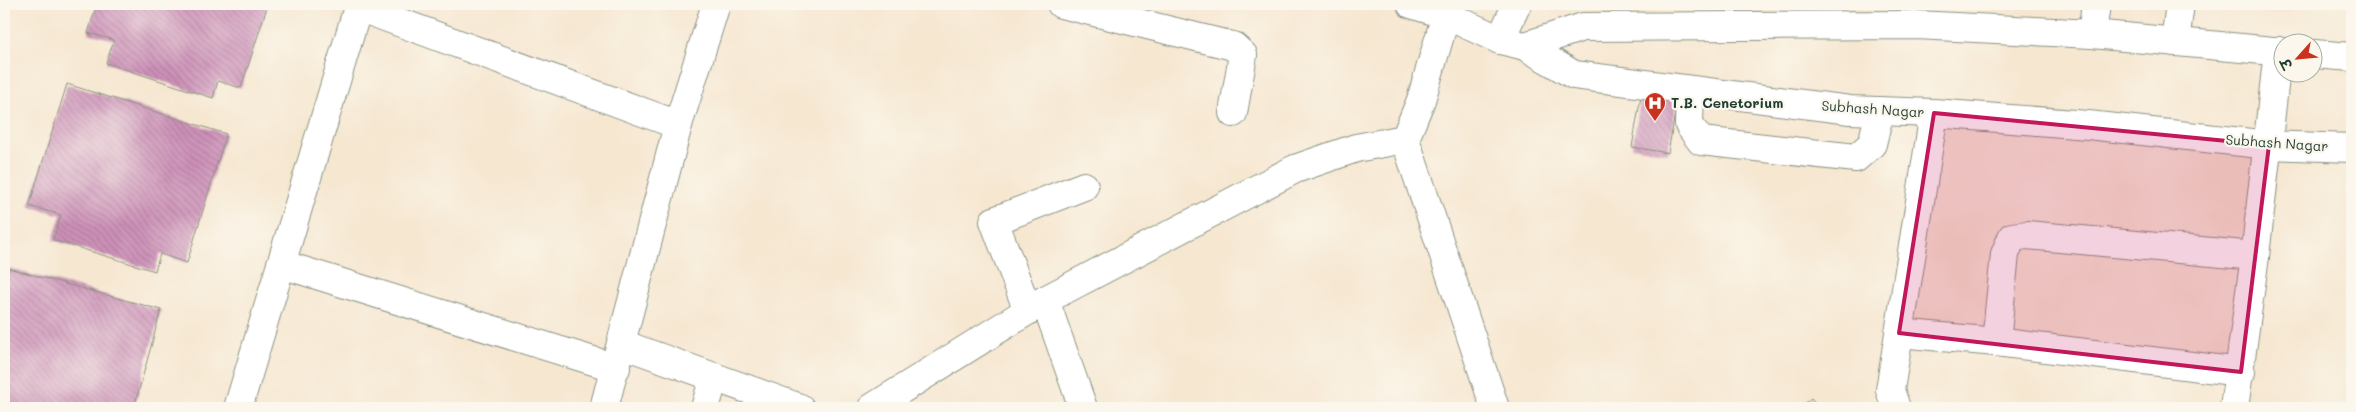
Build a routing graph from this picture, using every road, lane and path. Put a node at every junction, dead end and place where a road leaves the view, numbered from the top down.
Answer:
1 (716, 4) edge
2 (1061, 4) edge
3 (1411, 4) edge
4 (1517, 4) edge
5 (2096, 4) edge
6 (2180, 4) edge
7 (358, 5) edge
8 (1446, 15) junction
9 (1918, 15) edge
10 (2092, 34) junction
11 (2175, 42) junction
12 (1512, 43) junction
13 (2274, 50) edge
14 (2324, 55) edge
15 (2352, 57) edge
16 (2277, 82) edge
17 (1690, 90) junction
18 (1880, 111) junction
19 (1233, 113) dead end
20 (1934, 113) junction
21 (678, 125) junction
22 (1405, 139) junction
23 (2269, 145) junction
24 (2352, 148) edge
25 (1084, 186) dead end
26 (2256, 256) junction
27 (281, 264) junction
28 (1037, 306) junction
29 (1899, 333) junction
30 (1996, 342) junction
31 (619, 356) junction
32 (2241, 372) junction
33 (714, 377) junction
34 (238, 408) edge
35 (604, 408) edge
36 (706, 408) edge
37 (800, 408) edge
38 (872, 408) edge
39 (1083, 408) edge
40 (1494, 408) edge
41 (1896, 408) edge
42 (2234, 408) edge

1 - 21 street
2 - 19 street
3 - 8 street, Subhash Nagar
4 - 12 street
5 - 10 street
6 - 11 street
7 - 21 street
7 - 27 street
8 - 12 street, Subhash Nagar
8 - 22 street
9 - 10 street
9 - 12 street
10 - 11 street
11 - 13 street
12 - 17 street, Subhash Nagar
14 - 15 street
16 - 23 street
17 - 18 street, Subhash Nagar
17 - 18 street
18 - 20 street, Subhash Nagar
20 - 23 street, Subhash Nagar
20 - 29 street
21 - 31 street
22 - 28 street
22 - 40 street
23 - 24 street, Subhash Nagar
23 - 26 street
25 - 28 street
26 - 30 street
26 - 32 street
27 - 31 street
27 - 34 street
28 - 38 street
28 - 39 street
29 - 30 street
29 - 41 street
30 - 32 street
31 - 33 street
31 - 35 street
32 - 42 street
33 - 36 street
33 - 37 street

